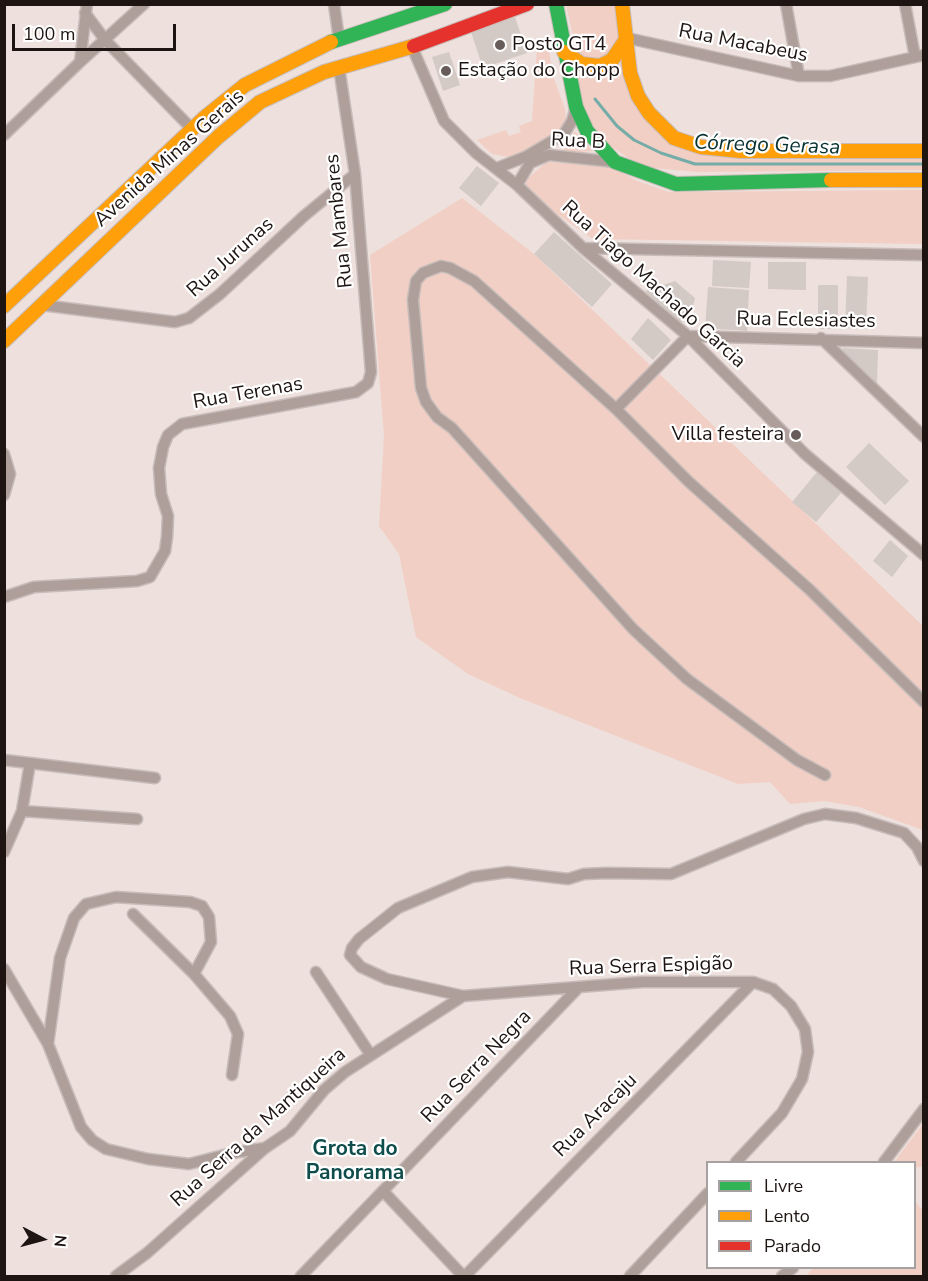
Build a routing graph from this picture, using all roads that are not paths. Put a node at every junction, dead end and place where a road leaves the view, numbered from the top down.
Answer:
1 (144, 4) edge
2 (334, 4) edge
3 (527, 4) edge
4 (556, 4) edge
5 (622, 4) edge
6 (786, 4) edge
7 (905, 4) edge
8 (440, 5) edge
9 (86, 9) edge
10 (627, 38) junction
11 (339, 39) junction
12 (106, 41) junction
13 (412, 47) junction
14 (564, 52) junction
15 (919, 56) edge
16 (80, 62) junction
17 (339, 67) junction
18 (799, 76) junction
19 (576, 107) junction
20 (192, 129) junction
21 (4, 135) edge
22 (924, 151) edge
23 (615, 162) junction
24 (497, 168) junction
25 (355, 174) junction
26 (924, 180) edge
27 (517, 185) junction
28 (583, 248) junction
29 (924, 255) edge
30 (42, 305) junction
31 (4, 306) edge
32 (688, 336) junction
33 (820, 338) junction
34 (4, 341) edge
35 (924, 343) edge
36 (371, 372) joint
37 (616, 409) junction
38 (924, 437) edge
39 (4, 454) edge
40 (4, 495) edge
41 (924, 555) edge
42 (4, 597) edge
43 (924, 702) edge
44 (4, 760) edge
45 (30, 763) junction
46 (825, 775) dead end
47 (155, 778) dead end
48 (22, 811) junction
49 (137, 819) dead end
50 (4, 852) edge
51 (924, 861) edge
52 (133, 914) dead end
53 (4, 969) edge
54 (316, 972) dead end
55 (194, 975) junction
56 (753, 982) junction
57 (579, 987) junction
58 (463, 996) junction
59 (48, 1044) junction
60 (370, 1054) junction
61 (232, 1075) dead end
62 (924, 1109) edge
63 (266, 1148) junction
64 (737, 1161) edge
65 (885, 1161) edge
66 (382, 1191) junction
67 (706, 1195) edge
68 (116, 1276) edge
69 (301, 1276) edge
70 (464, 1276) edge
71 (630, 1276) edge

1 - 12 street
2 - 11 street
3 - 13 main road, Avenida Minas Gerais
4 - 14 main road
5 - 10 main road
6 - 18 street
7 - 15 street
8 - 11 main road, Avenida Minas Gerais
9 - 12 street
9 - 16 street
10 - 14 main road
10 - 18 street, Rua Macabeus
10 - 22 main road
11 - 20 main road, Avenida Minas Gerais
12 - 16 street
12 - 20 street
13 - 17 main road, Avenida Minas Gerais
13 - 24 street, Rua Tiago Machado Garcia
14 - 19 main road
15 - 18 street, Rua Macabeus
16 - 21 street
17 - 25 street, Rua Mambares
17 - 30 main road, Avenida Minas Gerais
19 - 23 main road
19 - 24 street, Rua B
20 - 31 main road, Avenida Minas Gerais
23 - 26 main road
23 - 27 street, Rua B
24 - 27 street, Rua Tiago Machado Garcia
25 - 30 street, Rua Jurunas
25 - 36 street, Rua Mambares
27 - 28 street, Rua Tiago Machado Garcia
28 - 29 street
28 - 32 street, Rua Tiago Machado Garcia
30 - 34 main road, Avenida Minas Gerais
32 - 33 street, Rua Eclesiastes
32 - 37 street
32 - 41 street, Rua Tiago Machado Garcia
33 - 35 street, Rua Eclesiastes
33 - 38 street
36 - 42 street, Rua Terenas
37 - 43 street
37 - 46 street
39 - 40 street
44 - 45 street
45 - 47 street
45 - 48 street
48 - 49 street
48 - 50 street
51 - 58 street
52 - 55 street
53 - 59 street
54 - 60 street
55 - 59 street
55 - 61 street
56 - 57 street, Rua Serra Espigão
56 - 64 street, Rua Serra Espigão
56 - 70 street, Rua Aracaju
57 - 58 street, Rua Serra Espigão
57 - 66 street, Rua Serra Negra
58 - 60 street, Rua Serra da Mantiqueira
59 - 63 street
60 - 63 street, Rua Serra da Mantiqueira
62 - 65 street
63 - 68 street, Rua Serra da Mantiqueira
66 - 69 street, Rua Serra Negra
66 - 70 street
67 - 71 street

